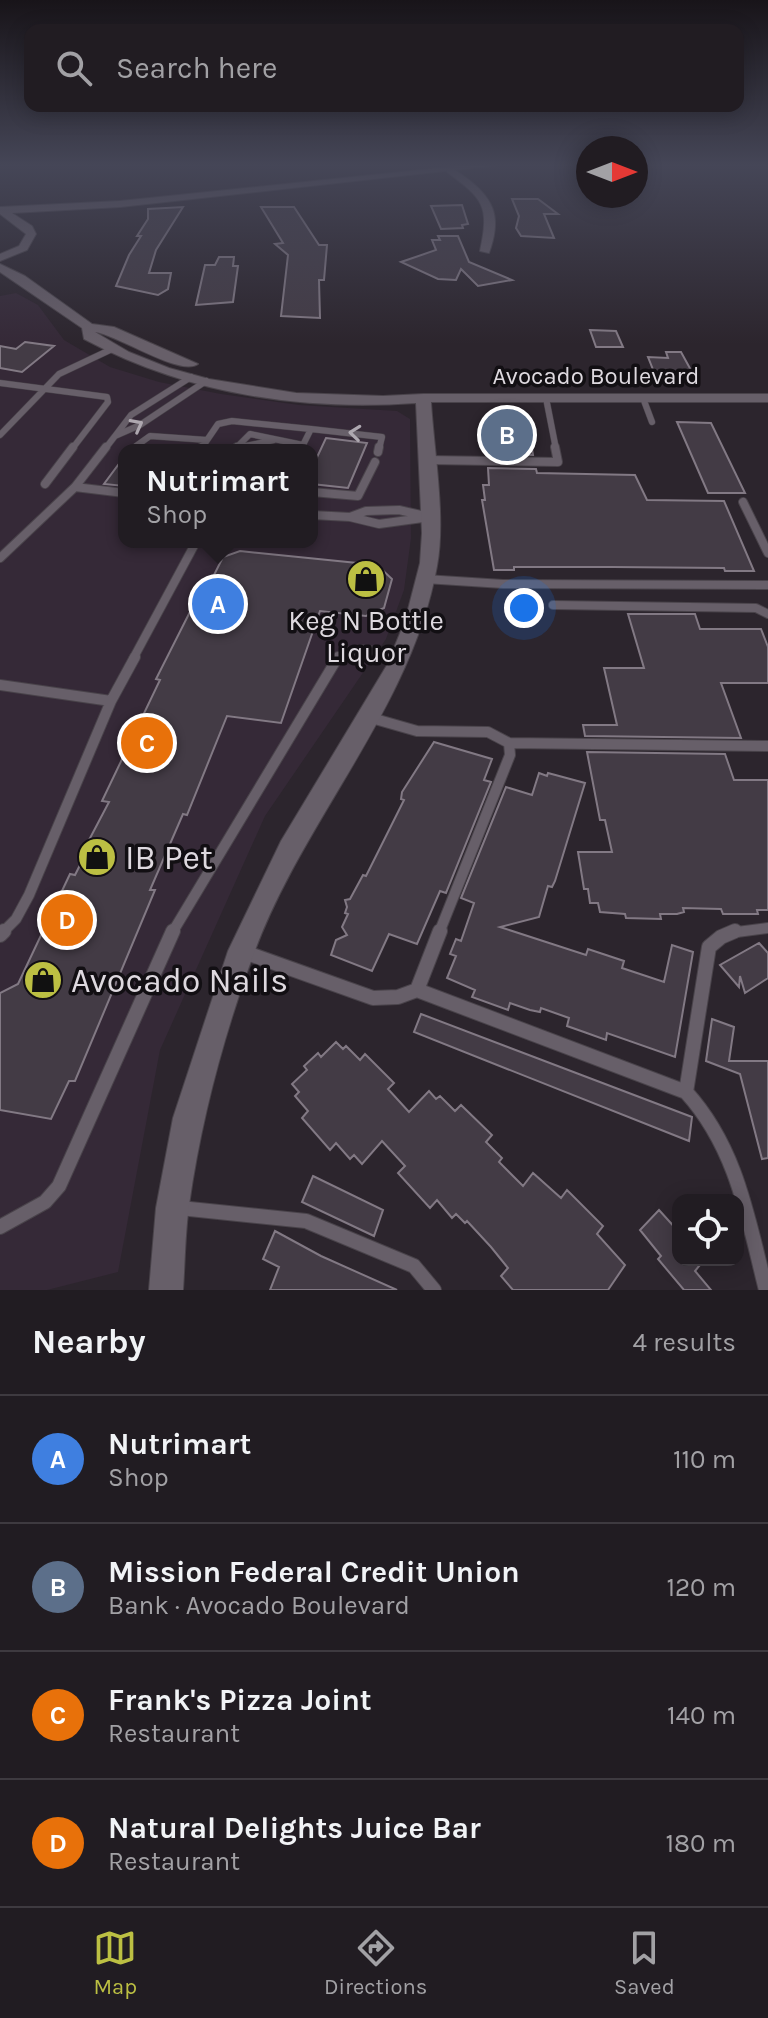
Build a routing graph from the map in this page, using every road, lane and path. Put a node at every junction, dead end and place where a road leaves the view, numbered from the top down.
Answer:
1 (22, 224) edge
2 (492, 224) edge
3 (485, 251) dead end
4 (0, 258) edge
5 (0, 267) edge
6 (88, 327) junction
7 (112, 349) junction
8 (183, 361) junction
9 (198, 379) junction
10 (0, 383) edge
11 (291, 384) junction
12 (44, 387) junction
13 (423, 398) junction
14 (546, 398) junction
15 (643, 398) junction
16 (768, 398) edge
17 (652, 422) dead end
18 (311, 429) junction
19 (0, 435) edge
20 (115, 436) junction
21 (207, 440) junction
22 (139, 444) edge
23 (204, 444) edge
24 (257, 444) edge
25 (290, 444) edge
26 (304, 444) edge
27 (378, 452) dead end
28 (427, 460) junction
29 (375, 462) dead end
30 (45, 484) dead end
31 (75, 487) junction
32 (118, 491) edge
33 (318, 493) edge
34 (743, 502) dead end
35 (318, 515) edge
36 (430, 517) junction
37 (193, 548) edge
38 (768, 553) edge
39 (0, 558) edge
40 (425, 579) junction
41 (768, 585) edge
42 (553, 605) dead end
43 (768, 614) edge
44 (401, 657) junction
45 (0, 685) edge
46 (111, 701) junction
47 (368, 717) junction
48 (509, 743) junction
49 (768, 746) edge
50 (768, 928) edge
51 (0, 935) edge
52 (241, 951) junction
53 (417, 990) junction
54 (686, 1092) junction
55 (172, 1208) junction
56 (0, 1227) edge
57 (166, 1290) edge
58 (434, 1290) edge
59 (766, 1290) edge

1 - 4 main road
2 - 3 street
5 - 6 main road, Avocado Boulevard
6 - 7 main road, Avocado Boulevard
6 - 8 main road, Avocado Boulevard
7 - 8 main road
7 - 9 main road, Avocado Boulevard
7 - 12 lane
8 - 11 main road, Avocado Boulevard
9 - 11 main road
9 - 13 main road, Avocado Boulevard
20 -> 9 lane
9 - 20 lane
10 - 12 lane
11 - 13 main road, Avocado Boulevard
12 - 19 lane
12 - 30 lane
13 - 14 main road, Avocado Boulevard
13 - 28 main road
14 - 15 main road, Avocado Boulevard
14 - 28 lane
15 - 16 main road, Avocado Boulevard
15 - 17 lane
18 - 21 lane
18 - 26 lane
27 -> 18 lane
20 - 31 lane
21 - 22 lane
21 - 23 lane
24 - 25 lane
28 - 36 main road
29 - 33 lane
31 - 32 lane
31 - 39 lane
34 - 38 lane
35 - 36 lane
36 - 40 main road
37 - 46 lane
40 - 41 lane
40 - 44 main road
42 - 43 lane
44 - 47 main road
44 - 56 lane
45 - 46 lane
46 - 51 lane
47 - 48 lane
47 - 52 main road
48 - 49 lane
48 - 53 lane
50 - 54 lane
52 - 53 lane
52 - 55 main road
53 - 54 lane
54 - 59 lane
55 - 57 main road
55 - 58 lane

